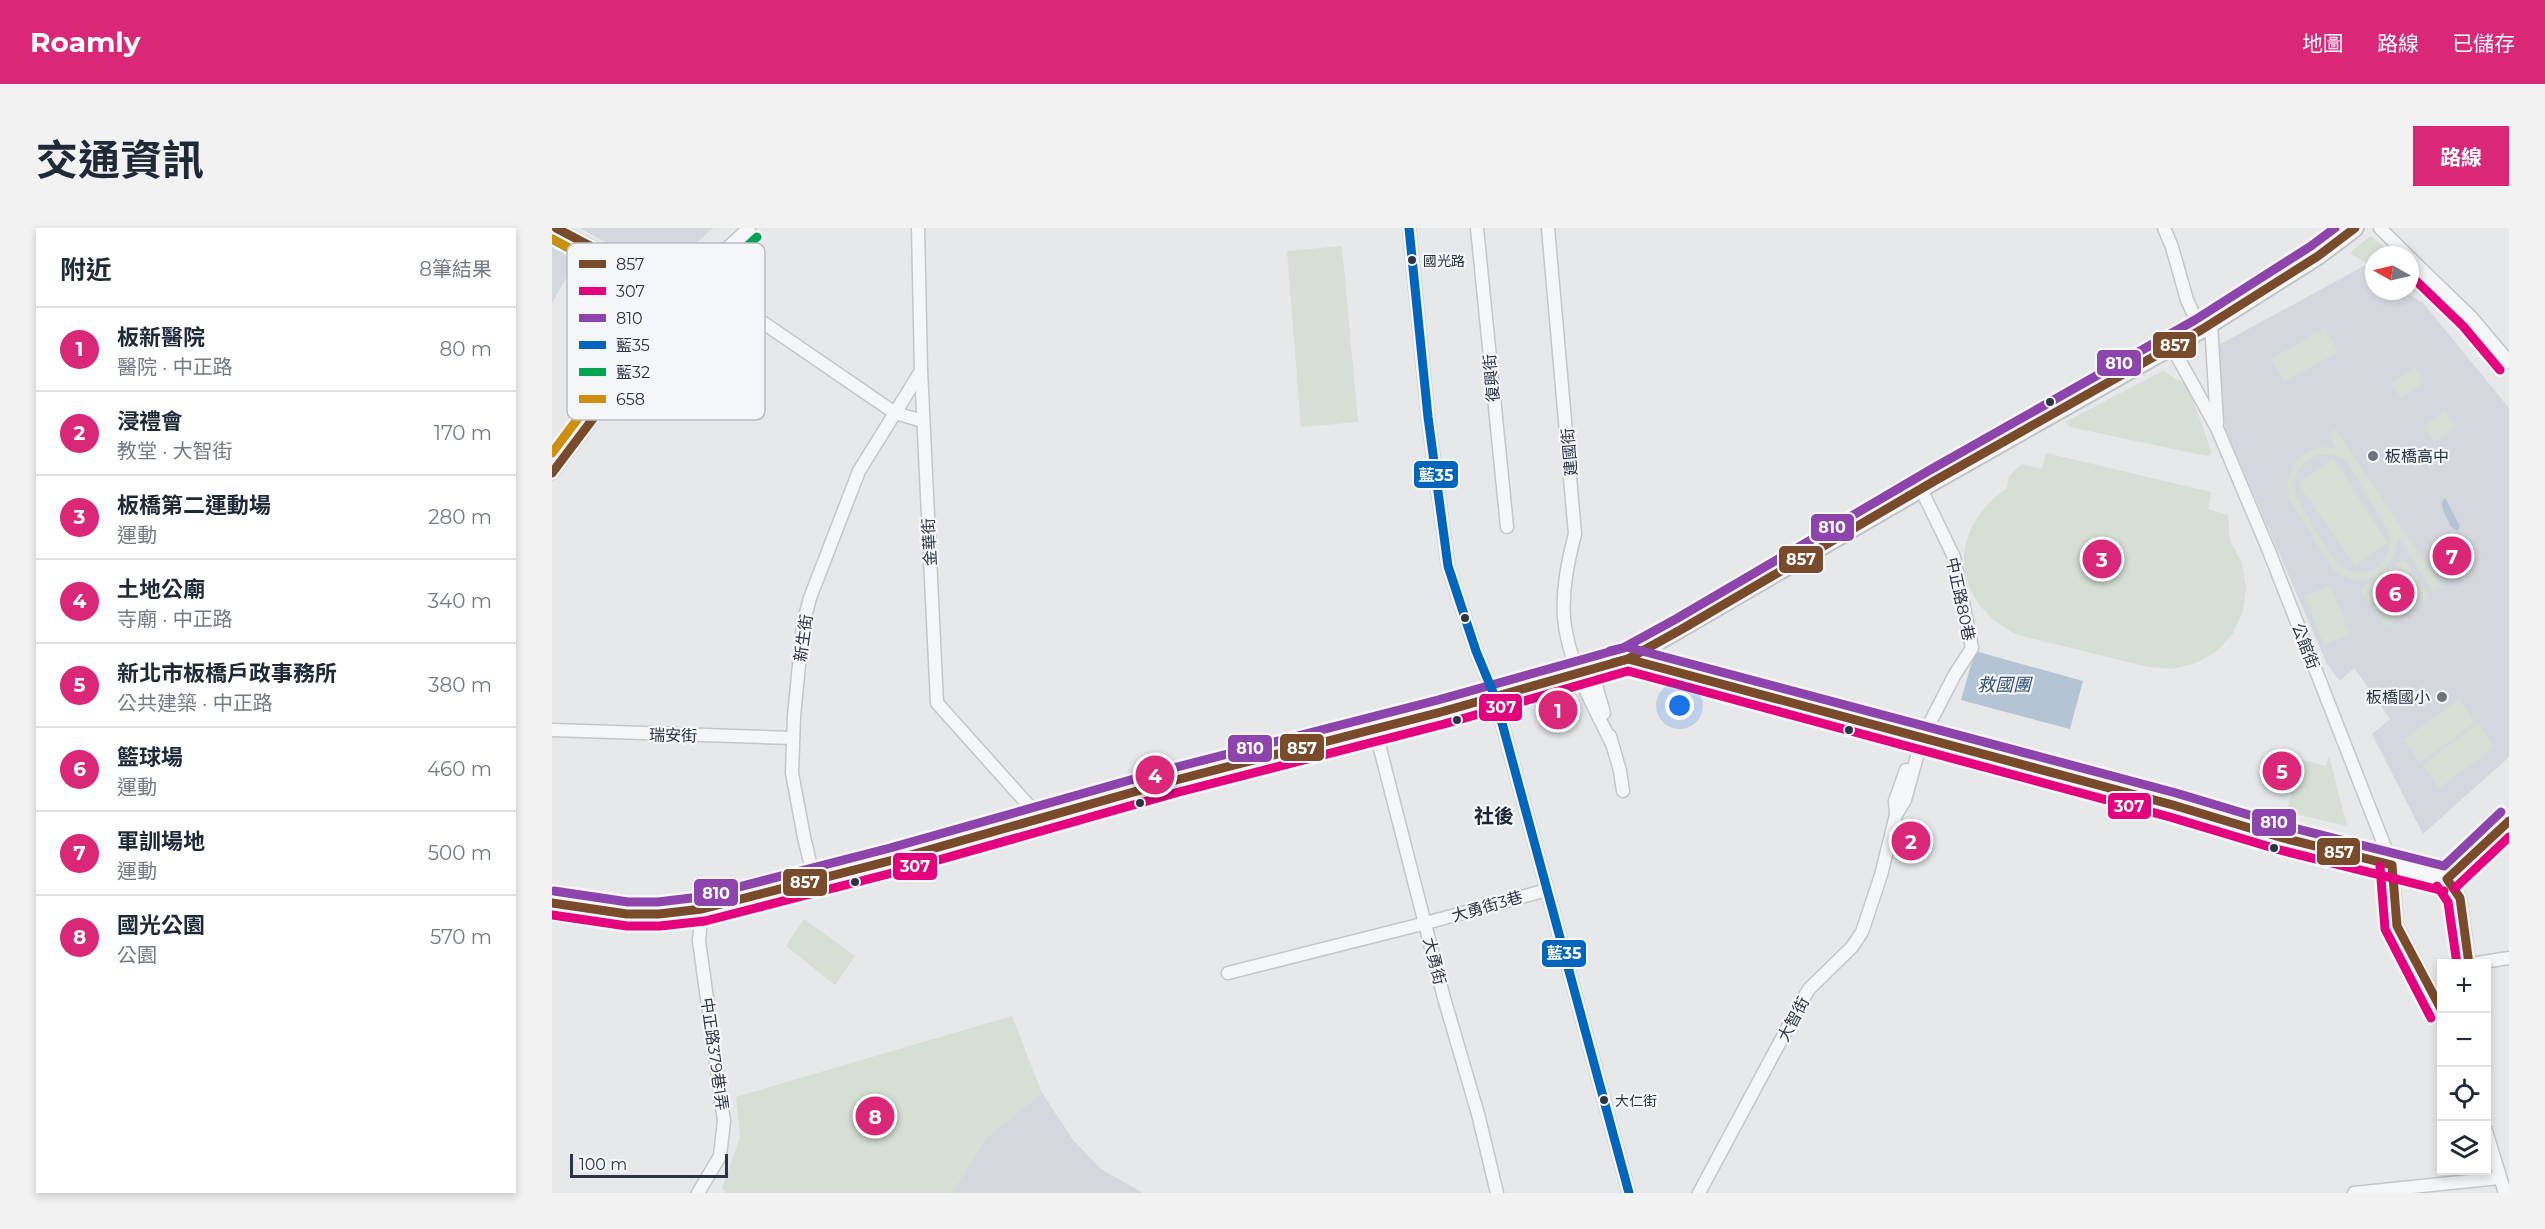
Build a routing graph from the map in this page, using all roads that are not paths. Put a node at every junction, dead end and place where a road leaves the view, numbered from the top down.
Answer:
1 (556, 228) edge
2 (749, 228) edge
3 (918, 228) edge
4 (1409, 228) edge
5 (1477, 228) edge
6 (1548, 228) edge
7 (2164, 228) edge
8 (2355, 228) edge
9 (2380, 228) edge
10 (585, 243) edge
11 (732, 243) edge
12 (2399, 246) edge
13 (2419, 266) edge
14 (765, 324) edge
15 (2206, 327) junction
16 (2172, 347) junction
17 (2509, 362) edge
18 (921, 370) junction
19 (895, 413) junction
20 (592, 420) edge
21 (923, 421) junction
22 (2217, 428) junction
23 (552, 473) edge
24 (1921, 489) junction
25 (1507, 527) dead end
26 (1628, 659) junction
27 (1584, 671) junction
28 (1495, 697) junction
29 (1375, 729) junction
30 (552, 730) edge
31 (793, 738) junction
32 (1922, 738) junction
33 (1623, 791) dead end
34 (1040, 818) junction
35 (2509, 821) edge
36 (2392, 865) junction
37 (814, 879) junction
38 (2447, 879) junction
39 (1547, 890) junction
40 (552, 903) edge
41 (702, 909) junction
42 (1426, 923) junction
43 (2509, 958) edge
44 (2469, 959) edge
45 (2491, 960) edge
46 (1228, 973) dead end
47 (2437, 1002) edge
48 (2491, 1147) edge
49 (2499, 1178) junction
50 (698, 1193) edge
51 (1497, 1193) edge
52 (1629, 1193) edge
53 (1699, 1193) edge
54 (2354, 1193) edge
55 (2505, 1193) edge

1 - 10 street
2 - 11 street
3 - 18 street, 金華街
4 - 28 street
5 - 25 street, 復興街
6 - 27 street, 建國街
7 - 15 street
8 - 15 main road
9 - 12 street
13 - 17 street
14 - 19 street
15 - 16 main road
15 - 22 street
16 - 22 street
16 - 24 main road
18 - 19 street, 新生街
18 - 21 street, 金華街
19 - 21 street
19 - 31 street, 新生街
20 - 23 street
21 - 34 street, 金華街
22 - 36 street, 公館街
24 - 26 main road
24 - 32 street, 中正路80巷
26 - 27 main road
26 - 32 street
27 - 28 main road
27 - 33 street, 建國街
28 - 29 main road
28 - 39 street
29 - 34 main road
29 - 42 street, 大勇街
30 - 31 street, 瑞安街
31 - 37 street, 新生街
32 - 36 street
32 - 53 street, 大智街
34 - 37 main road
35 - 38 street
36 - 38 street
36 - 47 street, 公館街
37 - 41 main road
38 - 44 street
39 - 42 street, 大勇街3巷
39 - 52 street
40 - 41 main road
41 - 50 street, 中正路379巷1弄
42 - 46 street, 大勇街3巷
42 - 51 street, 大勇街
43 - 45 street
48 - 49 street
49 - 54 street
49 - 55 street

